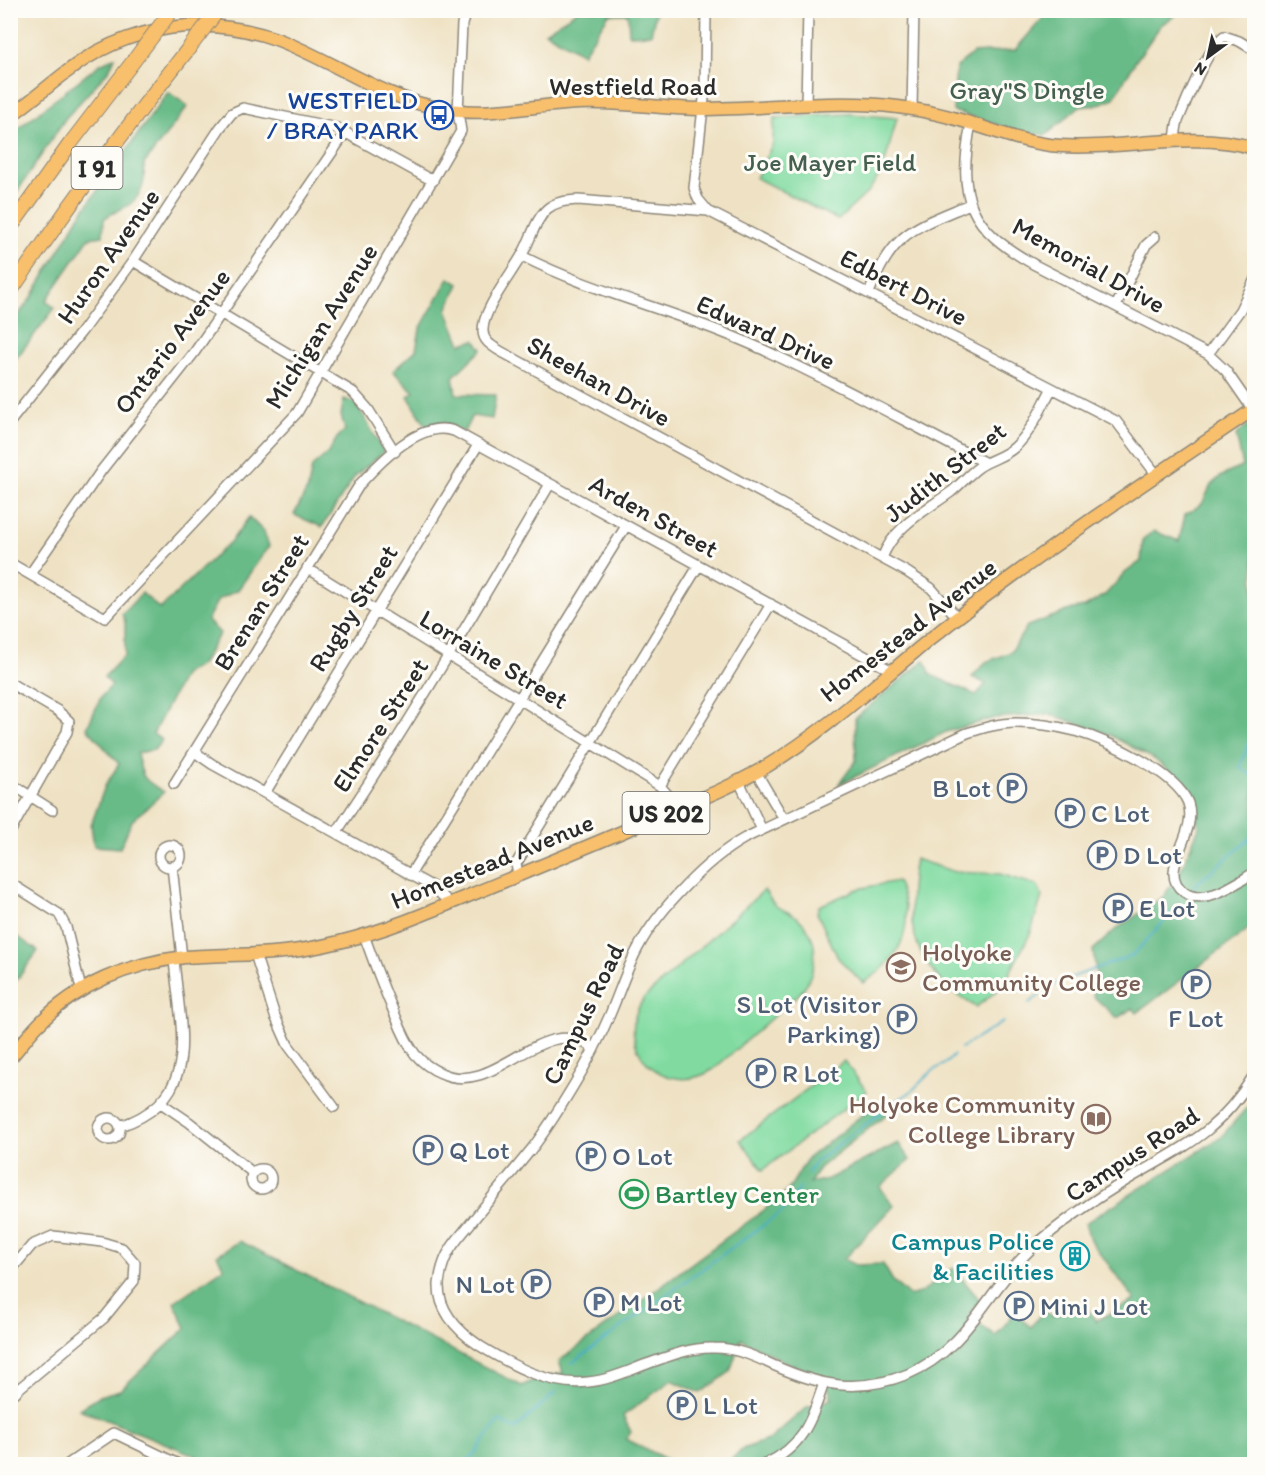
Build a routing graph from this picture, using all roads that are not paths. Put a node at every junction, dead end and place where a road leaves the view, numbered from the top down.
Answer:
1 (15, 10) edge
2 (172, 10) edge
3 (218, 10) edge
4 (706, 10) edge
5 (808, 10) edge
6 (914, 10) edge
7 (463, 13) edge
8 (10, 15) edge
9 (1254, 50) edge
10 (806, 105) junction
11 (702, 109) junction
12 (912, 109) junction
13 (458, 112) junction
14 (10, 116) edge
15 (971, 123) junction
16 (346, 132) junction
17 (1176, 140) junction
18 (1254, 148) edge
19 (433, 181) junction
20 (970, 204) junction
21 (708, 211) junction
22 (10, 228) edge
23 (1155, 237) dead end
24 (522, 256) junction
25 (133, 261) junction
26 (1254, 281) edge
27 (10, 292) edge
28 (869, 293) junction
29 (1116, 306) junction
30 (220, 314) junction
31 (1208, 354) junction
32 (320, 373) junction
33 (1052, 388) junction
34 (1254, 410) edge
35 (10, 422) edge
36 (478, 445) junction
37 (395, 452) junction
38 (986, 463) junction
39 (1156, 474) junction
40 (550, 484) junction
41 (626, 526) junction
42 (882, 558) junction
43 (10, 563) edge
44 (699, 565) junction
45 (307, 568) junction
46 (30, 574) junction
47 (771, 604) junction
48 (376, 611) junction
49 (958, 618) junction
50 (449, 656) junction
51 (892, 671) junction
52 (10, 683) edge
53 (518, 698) junction
54 (590, 742) junction
55 (196, 749) junction
56 (756, 772) junction
57 (739, 781) junction
58 (10, 783) edge
59 (174, 784) dead end
60 (660, 786) junction
61 (265, 793) junction
62 (31, 795) junction
63 (52, 810) dead end
64 (673, 810) junction
65 (784, 819) junction
66 (762, 830) junction
67 (10, 832) edge
68 (336, 833) junction
69 (172, 866) dead end
70 (1254, 873) edge
71 (410, 875) junction
72 (518, 875) junction
73 (10, 883) edge
74 (450, 903) junction
75 (364, 936) junction
76 (255, 954) junction
77 (178, 958) junction
78 (81, 989) junction
79 (594, 1049) junction
80 (10, 1058) edge
81 (1254, 1075) edge
82 (161, 1102) junction
83 (334, 1107) dead end
84 (120, 1126) dead end
85 (253, 1173) dead end
86 (10, 1271) edge
87 (10, 1380) edge
88 (824, 1383) junction
89 (12, 1395) edge
90 (68, 1464) edge
91 (178, 1464) edge
92 (765, 1464) edge

1 - 8 street
2 - 22 highway, I 91, bridge
3 - 27 highway, I 91, bridge
4 - 11 street
5 - 10 street
6 - 12 street
7 - 13 street, Michigan Avenue
9 - 17 street
10 - 11 main road, Westfield Road
10 - 12 main road, Westfield Road
11 - 13 main road, Westfield Road
11 - 21 street
12 - 15 main road, Westfield Road
13 - 14 main road, Westfield Road
13 - 19 street, Michigan Avenue
15 - 17 main road, Westfield Road
15 - 20 street, Memorial Drive
16 - 19 street
16 - 25 street, Huron Avenue
16 - 30 street, Ontario Avenue
17 - 18 main road, Westfield Road
19 - 32 street, Michigan Avenue
20 - 28 street
20 - 29 street, Memorial Drive
21 - 24 street, Sheehan Drive
21 - 28 street, Edbert Drive
23 - 29 street
24 - 38 street, Edward Drive
24 - 42 street, Sheehan Drive
25 - 30 street
25 - 35 street, Huron Avenue
26 - 31 street
28 - 33 street, Edbert Drive
29 - 31 street, Memorial Drive
30 - 32 street
30 - 46 street, Ontario Avenue
31 - 34 street, Memorial Drive
32 - 37 street
32 - 46 street, Michigan Avenue
33 - 38 street, Judith Street
33 - 39 street, Edbert Drive
34 - 39 main road, Homestead Avenue / US 202
36 - 37 street, Arden Street
36 - 40 street, Arden Street
36 - 48 street, Rugby Street
37 - 45 street, Brenan Street
38 - 42 street, Judith Street
39 - 49 main road, Homestead Avenue / US 202
40 - 41 street, Arden Street
40 - 50 street, Elmore Street
41 - 44 street, Arden Street
41 - 53 street
42 - 49 street, Sheehan Drive
43 - 46 street
44 - 47 street, Arden Street
44 - 54 street
45 - 48 street, Lorraine Street
45 - 55 street, Brenan Street
47 - 51 street, Arden Street
47 - 60 street
48 - 50 street, Lorraine Street
48 - 61 street, Rugby Street
49 - 51 main road, Homestead Avenue / US 202
50 - 53 street, Lorraine Street
50 - 68 street, Elmore Street
51 - 56 main road, Homestead Avenue / US 202
52 - 62 street
53 - 54 street, Lorraine Street
53 - 71 street
54 - 60 street, Lorraine Street
54 - 72 street
55 - 59 street, Brenan Street
55 - 61 street
56 - 57 main road, Homestead Avenue / US 202
56 - 65 street
57 - 64 main road, Homestead Avenue / US 202
57 - 66 street
58 - 62 street
60 - 64 street
61 - 68 street
62 - 63 street
62 - 67 street
64 - 72 main road, Homestead Avenue / US 202
65 - 66 street, Campus Road
65 - 70 street, Campus Road
66 - 79 street, Campus Road
68 - 71 street
69 - 77 street
71 - 74 street
72 - 74 main road, Homestead Avenue / US 202
73 - 78 street
74 - 75 main road, Homestead Avenue / US 202
75 - 76 main road, Homestead Avenue / US 202
75 - 79 street
76 - 77 main road, Homestead Avenue / US 202
76 - 83 street
77 - 78 main road, Homestead Avenue / US 202
77 - 82 street
78 - 80 main road, Homestead Avenue / US 202
79 - 88 street, Campus Road
81 - 88 street, Campus Road
82 - 84 street
82 - 85 street
86 - 89 street
87 - 89 street
88 - 92 street
90 - 91 street

